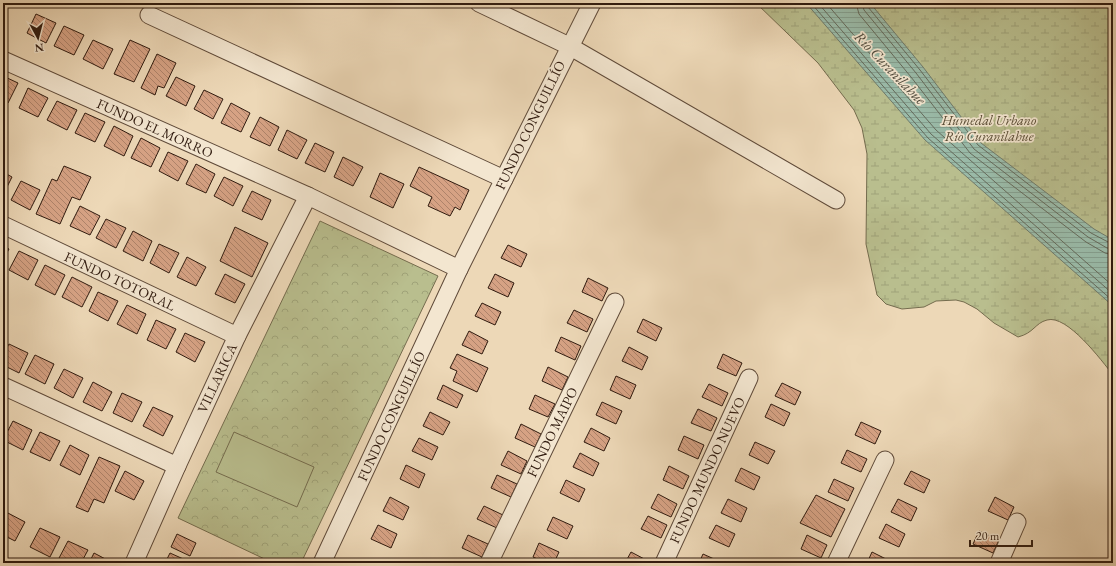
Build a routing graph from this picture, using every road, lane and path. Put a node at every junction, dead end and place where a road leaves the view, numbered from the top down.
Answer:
1 (479, 3) edge
2 (592, 3) edge
3 (149, 15) dead end
4 (570, 46) junction
5 (3, 60) edge
6 (504, 179) junction
7 (308, 196) junction
8 (836, 200) dead end
9 (3, 225) edge
10 (459, 268) junction
11 (615, 302) dead end
12 (237, 336) junction
13 (749, 378) dead end
14 (3, 386) edge
15 (885, 460) dead end
16 (177, 466) junction
17 (1017, 522) dead end
18 (134, 563) edge
19 (322, 563) edge
20 (489, 563) edge
21 (664, 563) edge
22 (836, 563) edge
23 (999, 563) edge

1 - 4 street
2 - 4 street, FUNDO CONGUILLÍO
3 - 6 street
4 - 6 street, FUNDO CONGUILLÍO
4 - 8 street
5 - 7 street, FUNDO EL MORRO
6 - 10 street, FUNDO CONGUILLÍO
7 - 10 street
7 - 12 street, VILLARICA
9 - 12 street, FUNDO TOTORAL
10 - 19 street, FUNDO CONGUILLÍO
11 - 20 street, FUNDO MAIPO
12 - 16 street, VILLARICA
13 - 21 street, FUNDO MUNDO NUEVO
14 - 16 street
15 - 22 street
16 - 18 street, VILLARICA
17 - 23 street

